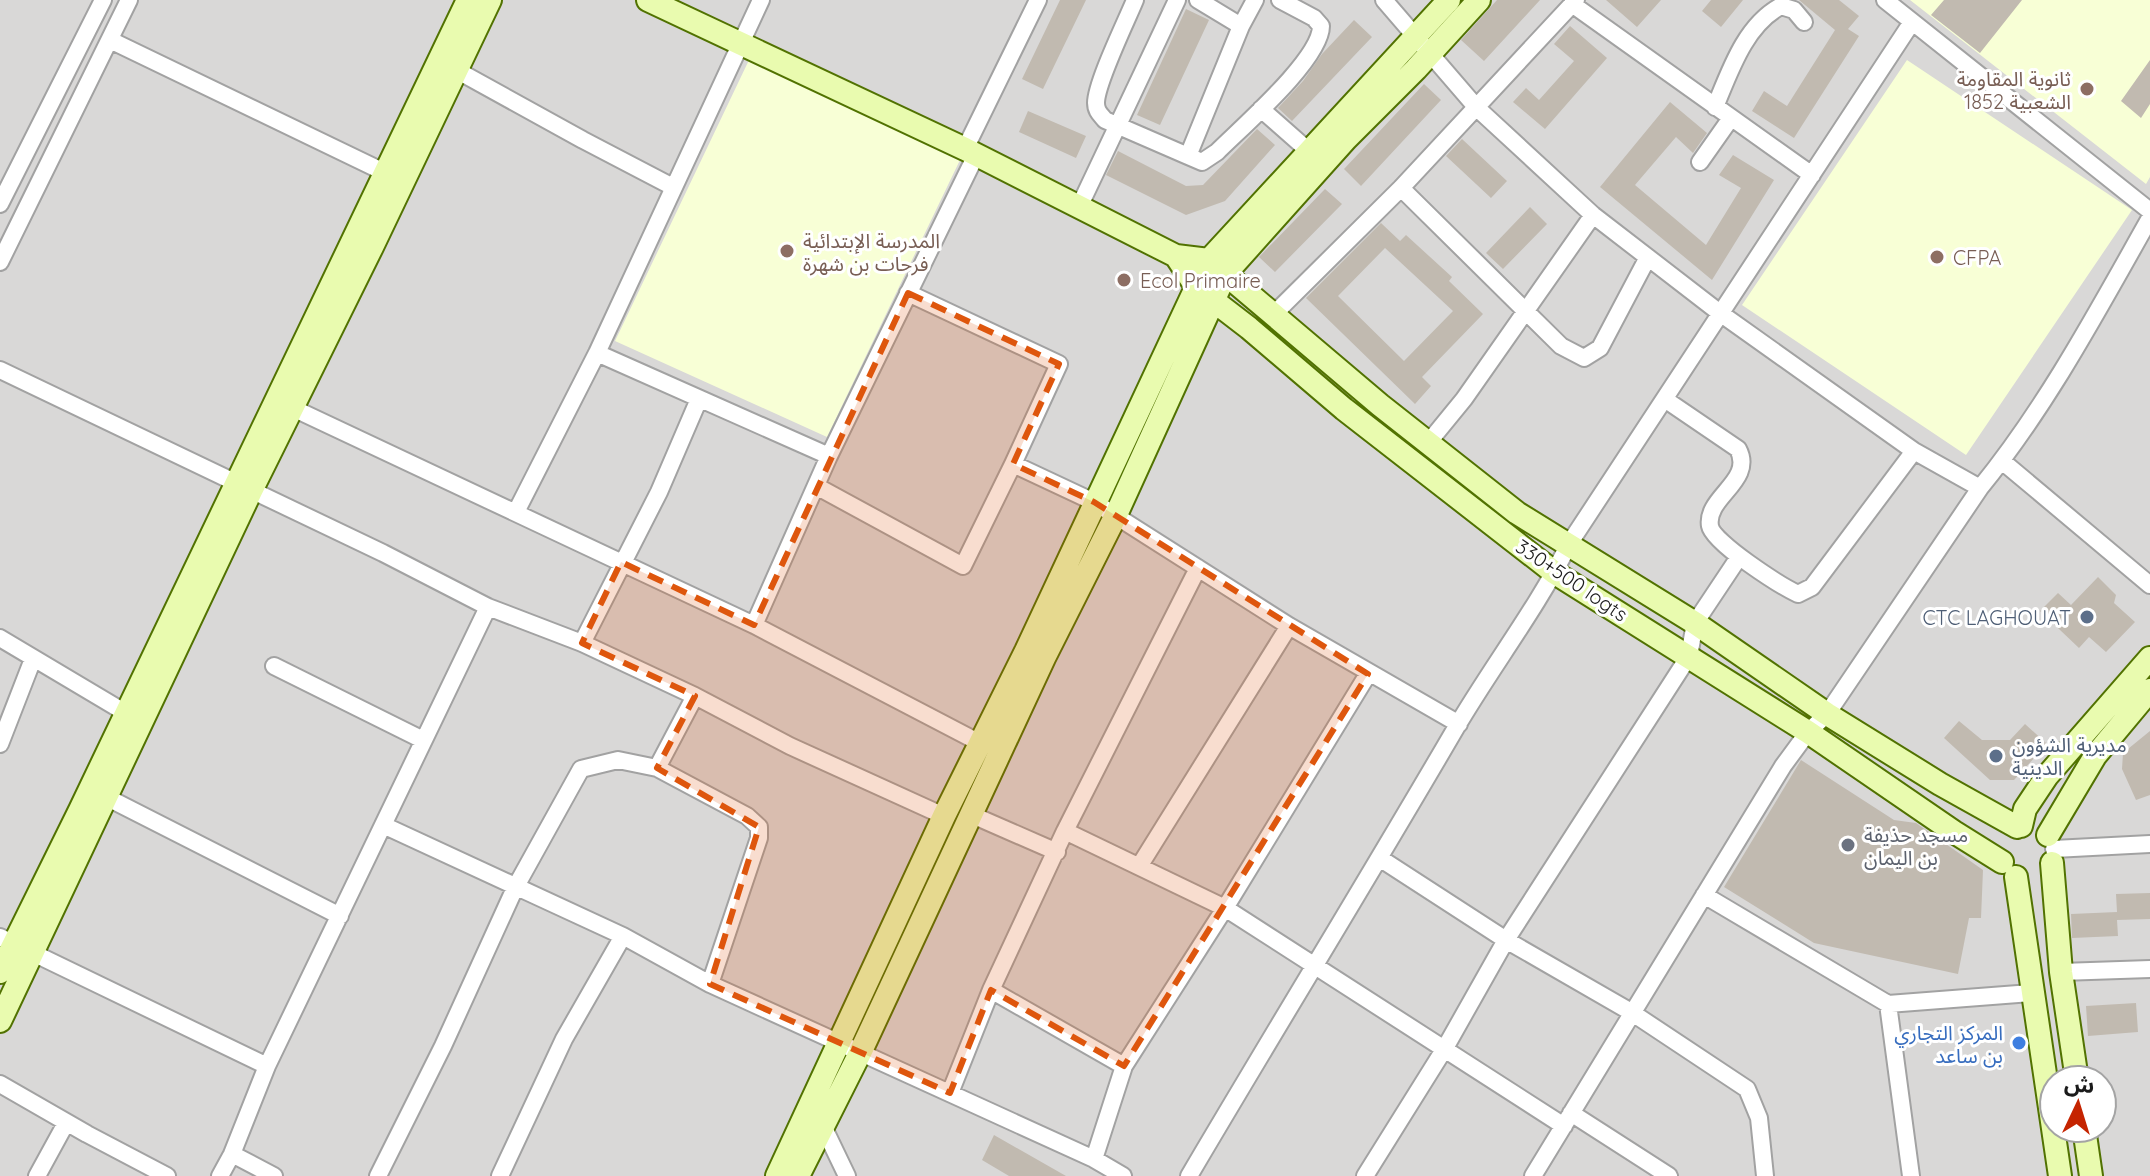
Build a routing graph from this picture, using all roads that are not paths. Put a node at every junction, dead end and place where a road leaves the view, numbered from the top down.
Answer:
1 (103, 0) edge
2 (129, 0) edge
3 (468, 0) edge
4 (490, 0) edge
5 (648, 0) edge
6 (761, 0) edge
7 (1038, 0) edge
8 (1135, 0) edge
9 (1177, 0) edge
10 (1198, 0) edge
11 (1255, 0) edge
12 (1280, 0) edge
13 (1384, 0) edge
14 (1449, 0) edge
15 (1479, 0) edge
16 (1885, 0) edge
17 (1574, 2) edge
18 (1804, 22) dead end
19 (1912, 22) junction
20 (1241, 26) junction
21 (1416, 36) junction
22 (110, 40) junction
23 (740, 44) junction
24 (1431, 54) junction
25 (458, 71) junction
26 (1715, 107) junction
27 (1477, 108) junction
28 (1261, 109) junction
29 (1731, 118) junction
30 (1120, 125) junction
31 (971, 152) junction
32 (1311, 153) junction
33 (1188, 156) junction
34 (1700, 162) dead end
35 (386, 173) junction
36 (1812, 175) junction
37 (673, 187) junction
38 (1401, 188) junction
39 (0, 204) edge
40 (1080, 205) junction
41 (2150, 211) edge
42 (1593, 215) junction
43 (2150, 218) edge
44 (1176, 256) junction
45 (1647, 259) junction
46 (0, 262) edge
47 (1217, 266) junction
48 (908, 293) junction
49 (1205, 293) junction
50 (1524, 312) junction
51 (1275, 313) junction
52 (1720, 313) junction
53 (597, 353) junction
54 (0, 370) edge
55 (699, 399) junction
56 (1666, 400) junction
57 (284, 405) junction
58 (1428, 443) junction
59 (1914, 451) junction
60 (829, 456) junction
61 (2002, 461) junction
62 (1013, 464) junction
63 (816, 486) junction
64 (244, 487) junction
65 (1980, 488) junction
66 (1094, 502) junction
67 (516, 512) junction
68 (1115, 517) junction
69 (1569, 544) junction
70 (1739, 557) junction
71 (621, 562) junction
72 (1198, 568) junction
73 (1555, 573) junction
74 (2150, 585) edge
75 (488, 607) junction
76 (1695, 623) junction
77 (754, 625) junction
78 (1289, 626) junction
79 (0, 638) edge
80 (582, 643) junction
81 (1689, 656) junction
82 (2150, 658) edge
83 (33, 659) junction
84 (274, 666) dead end
85 (1368, 674) junction
86 (2150, 690) edge
87 (695, 696) junction
88 (1827, 714) junction
89 (134, 717) junction
90 (1459, 724) junction
91 (1808, 732) junction
92 (423, 740) junction
93 (0, 744) edge
94 (982, 744) junction
95 (657, 768) junction
96 (108, 798) junction
97 (970, 814) junction
98 (944, 816) junction
99 (383, 825) junction
100 (2019, 826) junction
101 (1065, 831) junction
102 (2150, 844) edge
103 (2051, 849) junction
104 (1057, 852) junction
105 (1381, 859) junction
106 (1140, 865) junction
107 (2009, 869) junction
108 (515, 888) junction
109 (1704, 895) junction
110 (1225, 908) junction
111 (340, 916) junction
112 (623, 936) junction
113 (1506, 940) junction
114 (15, 945) edge
115 (1314, 964) junction
116 (2150, 969) edge
117 (0, 972) edge
118 (2061, 972) junction
119 (710, 984) junction
120 (991, 990) junction
121 (2031, 993) junction
122 (1888, 1004) junction
123 (1631, 1012) junction
124 (0, 1021) edge
125 (839, 1042) junction
126 (1445, 1048) junction
127 (860, 1053) junction
128 (2075, 1064) edge
129 (267, 1066) junction
130 (1124, 1066) junction
131 (0, 1084) edge
132 (950, 1093) junction
133 (1568, 1120) junction
134 (66, 1123) junction
135 (823, 1126) junction
136 (2086, 1144) edge
137 (232, 1154) junction
138 (1094, 1159) junction
139 (37, 1176) edge
140 (167, 1176) edge
141 (220, 1176) edge
142 (274, 1176) edge
143 (378, 1176) edge
144 (500, 1176) edge
145 (777, 1176) edge
146 (798, 1176) edge
147 (847, 1176) edge
148 (1123, 1176) edge
149 (1189, 1176) edge
150 (1365, 1176) edge
151 (1533, 1176) edge
152 (1669, 1176) edge
153 (1765, 1176) edge
154 (1911, 1176) edge
155 (2060, 1176) edge
156 (2091, 1176) edge

1 - 39 street
2 - 22 street
3 - 35 street
4 - 25 street
5 - 23 street
6 - 23 street
7 - 31 street
8 - 30 street
9 - 30 street
10 - 20 street
11 - 20 street
12 - 28 street
13 - 21 street
14 - 21 street
15 - 24 street
16 - 19 street
17 - 26 street
17 - 27 street
18 - 26 street
19 - 36 street
19 - 41 street
20 - 33 street
21 - 24 street
21 - 32 street
22 - 35 street
22 - 46 street
23 - 31 street
23 - 37 street
24 - 27 street
24 - 47 street
25 - 37 street
25 - 57 street
26 - 29 street
27 - 38 street
27 - 42 street
28 - 32 street
28 - 33 street
29 - 34 street
29 - 36 street
30 - 33 street
30 - 40 street
31 - 40 street
31 - 48 street
32 - 47 street
35 - 57 street
36 - 52 street
37 - 53 street
38 - 50 street
38 - 51 street
40 - 44 street
42 - 45 street
42 - 50 street
43 - 61 street
44 - 47 street
44 - 49 street, 330+500 logts
45 - 50 street
45 - 52 street
47 - 49 street
47 - 51 street
48 - 60 street
48 - 62 street
49 - 66 street
49 - 68 street
49 - 73 street, 330+500 logts
50 - 58 street
51 - 58 street
52 - 56 street
52 - 59 street
53 - 55 street
53 - 67 street
54 - 64 street
55 - 60 street
55 - 71 street
56 - 69 street
56 - 70 street
57 - 64 street
57 - 67 street
58 - 69 street
59 - 65 street
59 - 70 street
60 - 63 street
61 - 65 street
61 - 74 street
62 - 63 street
62 - 66 street
63 - 77 street
64 - 75 street
64 - 89 street
65 - 88 street
66 - 68 street
66 - 94 street
67 - 71 street
68 - 72 street
68 - 97 street
69 - 73 street
69 - 76 street
70 - 76 street
71 - 77 street
71 - 80 street
72 - 78 street
72 - 101 street
73 - 81 street, 330+500 logts
73 - 90 street
75 - 80 street
75 - 92 street
76 - 81 street
76 - 88 street
77 - 94 street
78 - 85 street
78 - 106 street
79 - 83 street
80 - 87 street
81 - 91 street, 330+500 logts
81 - 113 street
82 - 100 street
83 - 89 street
83 - 93 street
84 - 92 street
85 - 90 street
85 - 110 street
86 - 103 street
87 - 95 street
87 - 98 street
88 - 91 street
88 - 100 street
89 - 96 street
89 - 114 street
90 - 105 street
91 - 107 street, 330+500 logts
91 - 109 street
92 - 99 street
94 - 98 street
95 - 108 street
95 - 119 street
96 - 111 street
96 - 114 street
97 - 104 street
97 - 127 street
98 - 125 street
99 - 108 street
99 - 111 street
100 - 103 street
100 - 107 street
101 - 104 street
101 - 106 street
102 - 103 street
103 - 107 street
103 - 118 street
104 - 120 street
105 - 113 street
105 - 115 street
106 - 110 street
107 - 121 street
108 - 112 street
108 - 143 street
109 - 122 street
109 - 123 street
110 - 115 street
110 - 130 street
111 - 129 street
112 - 119 street
112 - 144 street
113 - 123 street
113 - 126 street
114 - 117 street
114 - 124 street
114 - 129 street
115 - 126 street
115 - 149 street
116 - 118 street
118 - 128 street
119 - 125 street
120 - 130 street
120 - 132 street
121 - 122 street
121 - 155 street
122 - 154 street
123 - 133 street
123 - 153 street
125 - 127 street
125 - 145 street
126 - 133 street
126 - 150 street
127 - 132 street
127 - 135 street
129 - 137 street
130 - 138 street
131 - 134 street
132 - 138 street
133 - 151 street
133 - 152 street
134 - 139 street
134 - 140 street
135 - 146 street
135 - 147 street
136 - 156 street
137 - 141 street
137 - 142 street
138 - 148 street

